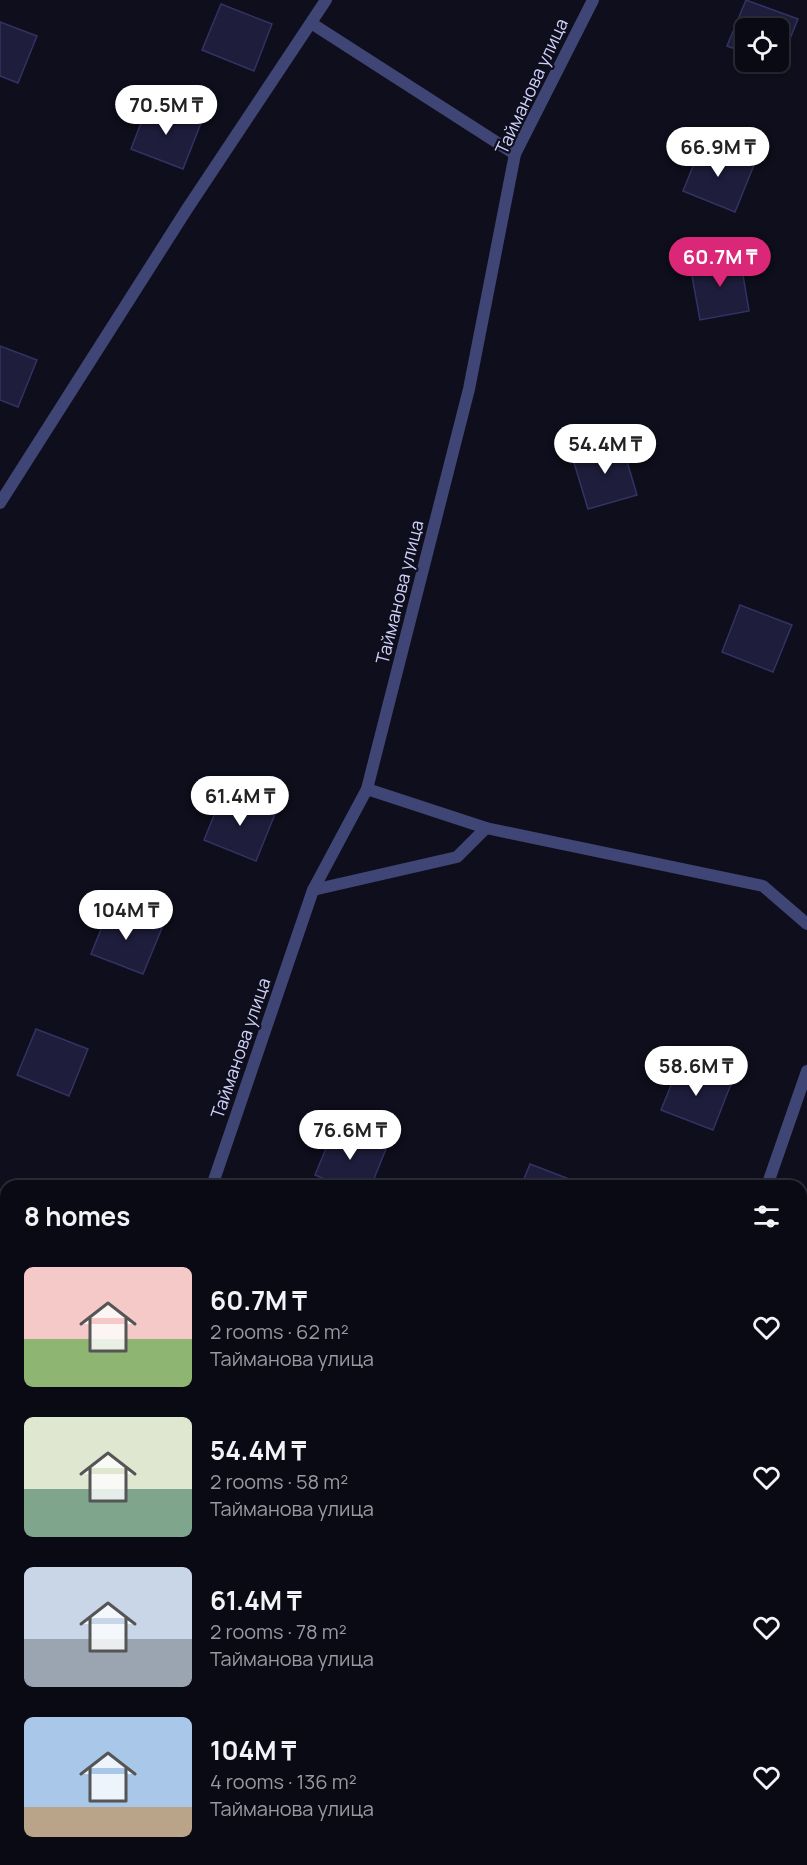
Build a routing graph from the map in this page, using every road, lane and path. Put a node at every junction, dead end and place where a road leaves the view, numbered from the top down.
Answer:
1 (326, 0) edge
2 (592, 0) edge
3 (312, 23) junction
4 (516, 154) junction
5 (0, 504) edge
6 (368, 789) junction
7 (486, 828) junction
8 (313, 890) junction
9 (807, 924) edge
10 (807, 1071) edge
11 (214, 1180) edge
12 (769, 1180) edge

1 - 3 street
2 - 4 street, Тайманова улица
3 - 4 street
3 - 5 street
4 - 6 street, Тайманова улица
6 - 7 street
6 - 8 street, Тайманова улица
7 - 8 street
7 - 9 street
8 - 11 street, Тайманова улица
10 - 12 street

